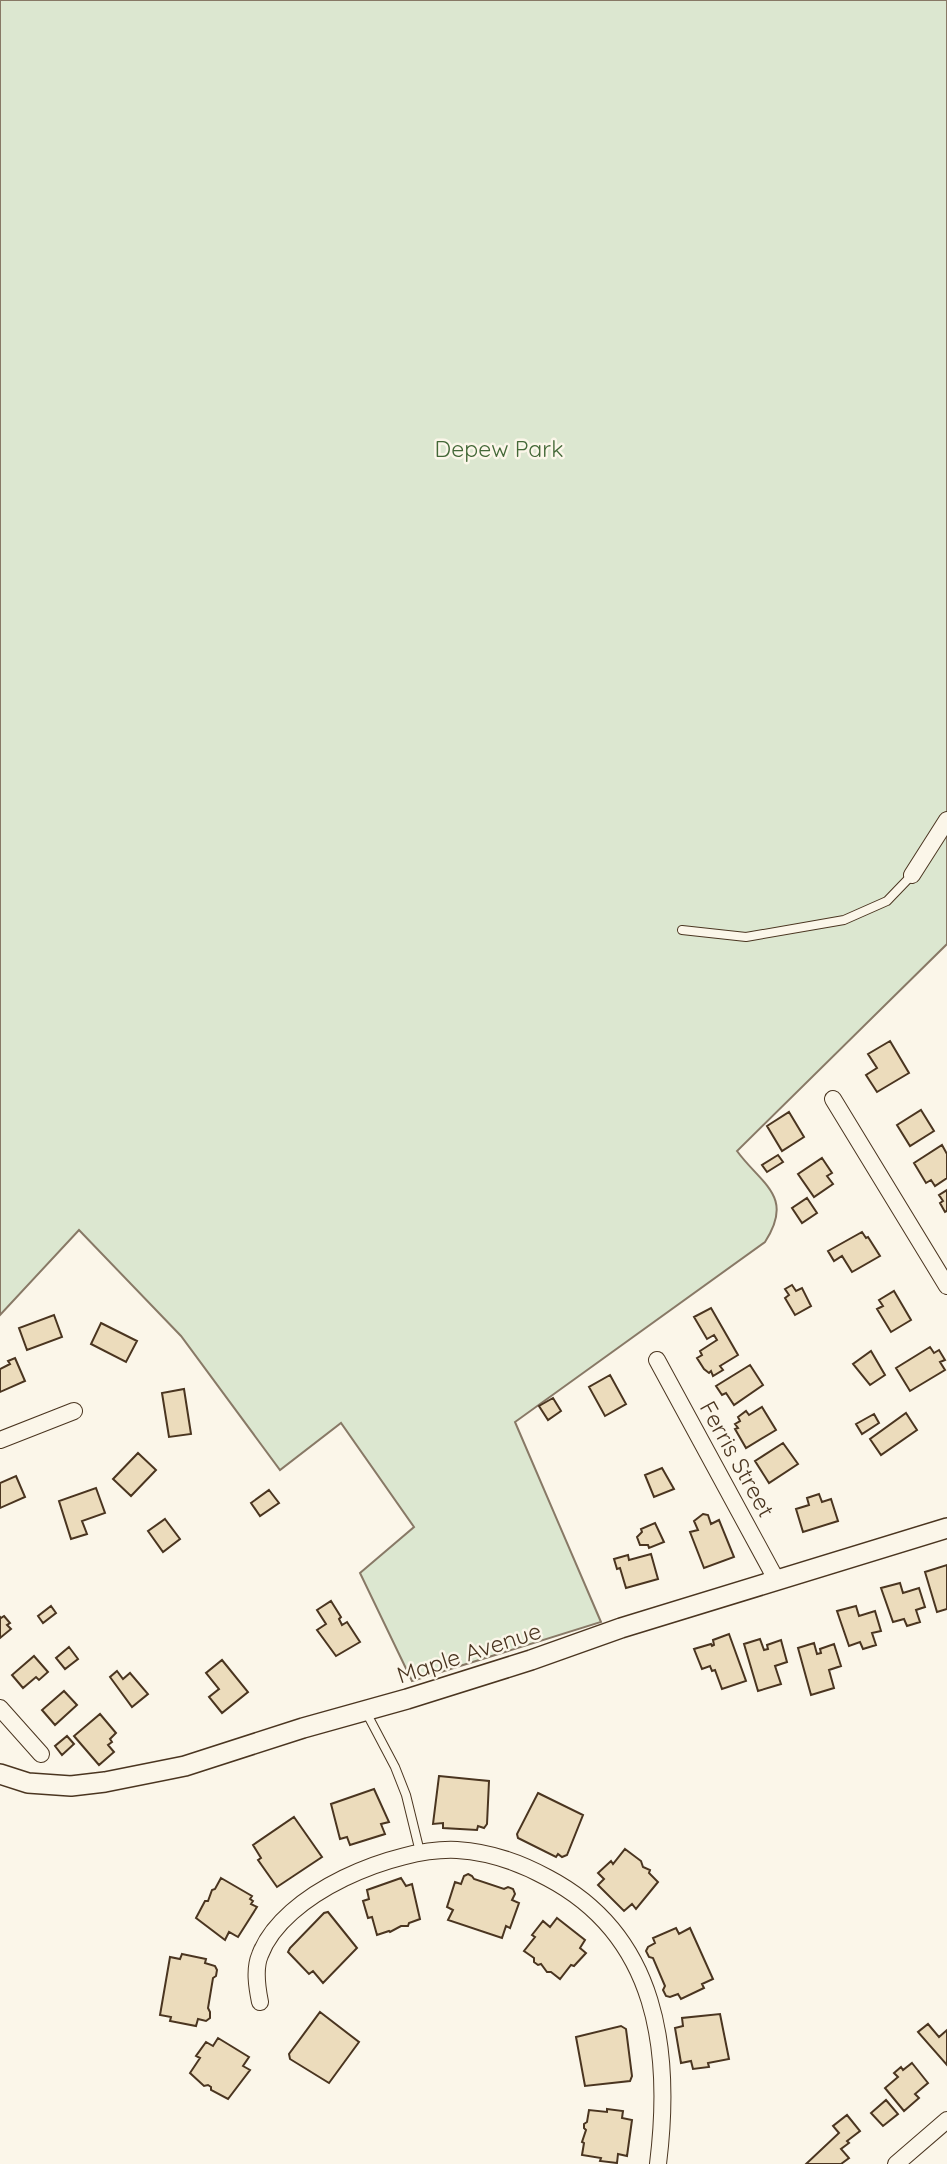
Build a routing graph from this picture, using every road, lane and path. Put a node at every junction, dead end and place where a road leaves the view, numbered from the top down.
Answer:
1 (947, 820) edge
2 (912, 875) joint
3 (682, 930) dead end
4 (833, 1099) dead end
5 (947, 1286) edge
6 (657, 1360) dead end
7 (74, 1411) dead end
8 (0, 1440) edge
9 (947, 1528) edge
10 (777, 1581) junction
11 (0, 1708) edge
12 (365, 1711) junction
13 (41, 1754) dead end
14 (0, 1774) edge
15 (420, 1852) junction
16 (260, 2002) dead end
17 (947, 2120) edge
18 (657, 2164) edge
19 (896, 2164) edge

1 - 2 street
2 - 3 lane
4 - 5 street
6 - 10 street, Ferris Street
7 - 8 street
9 - 10 street, Maple Avenue
10 - 12 street, Maple Avenue
11 - 13 street
12 - 14 street, Maple Avenue
12 - 15 lane
15 - 16 street
15 - 18 street
17 - 19 street

